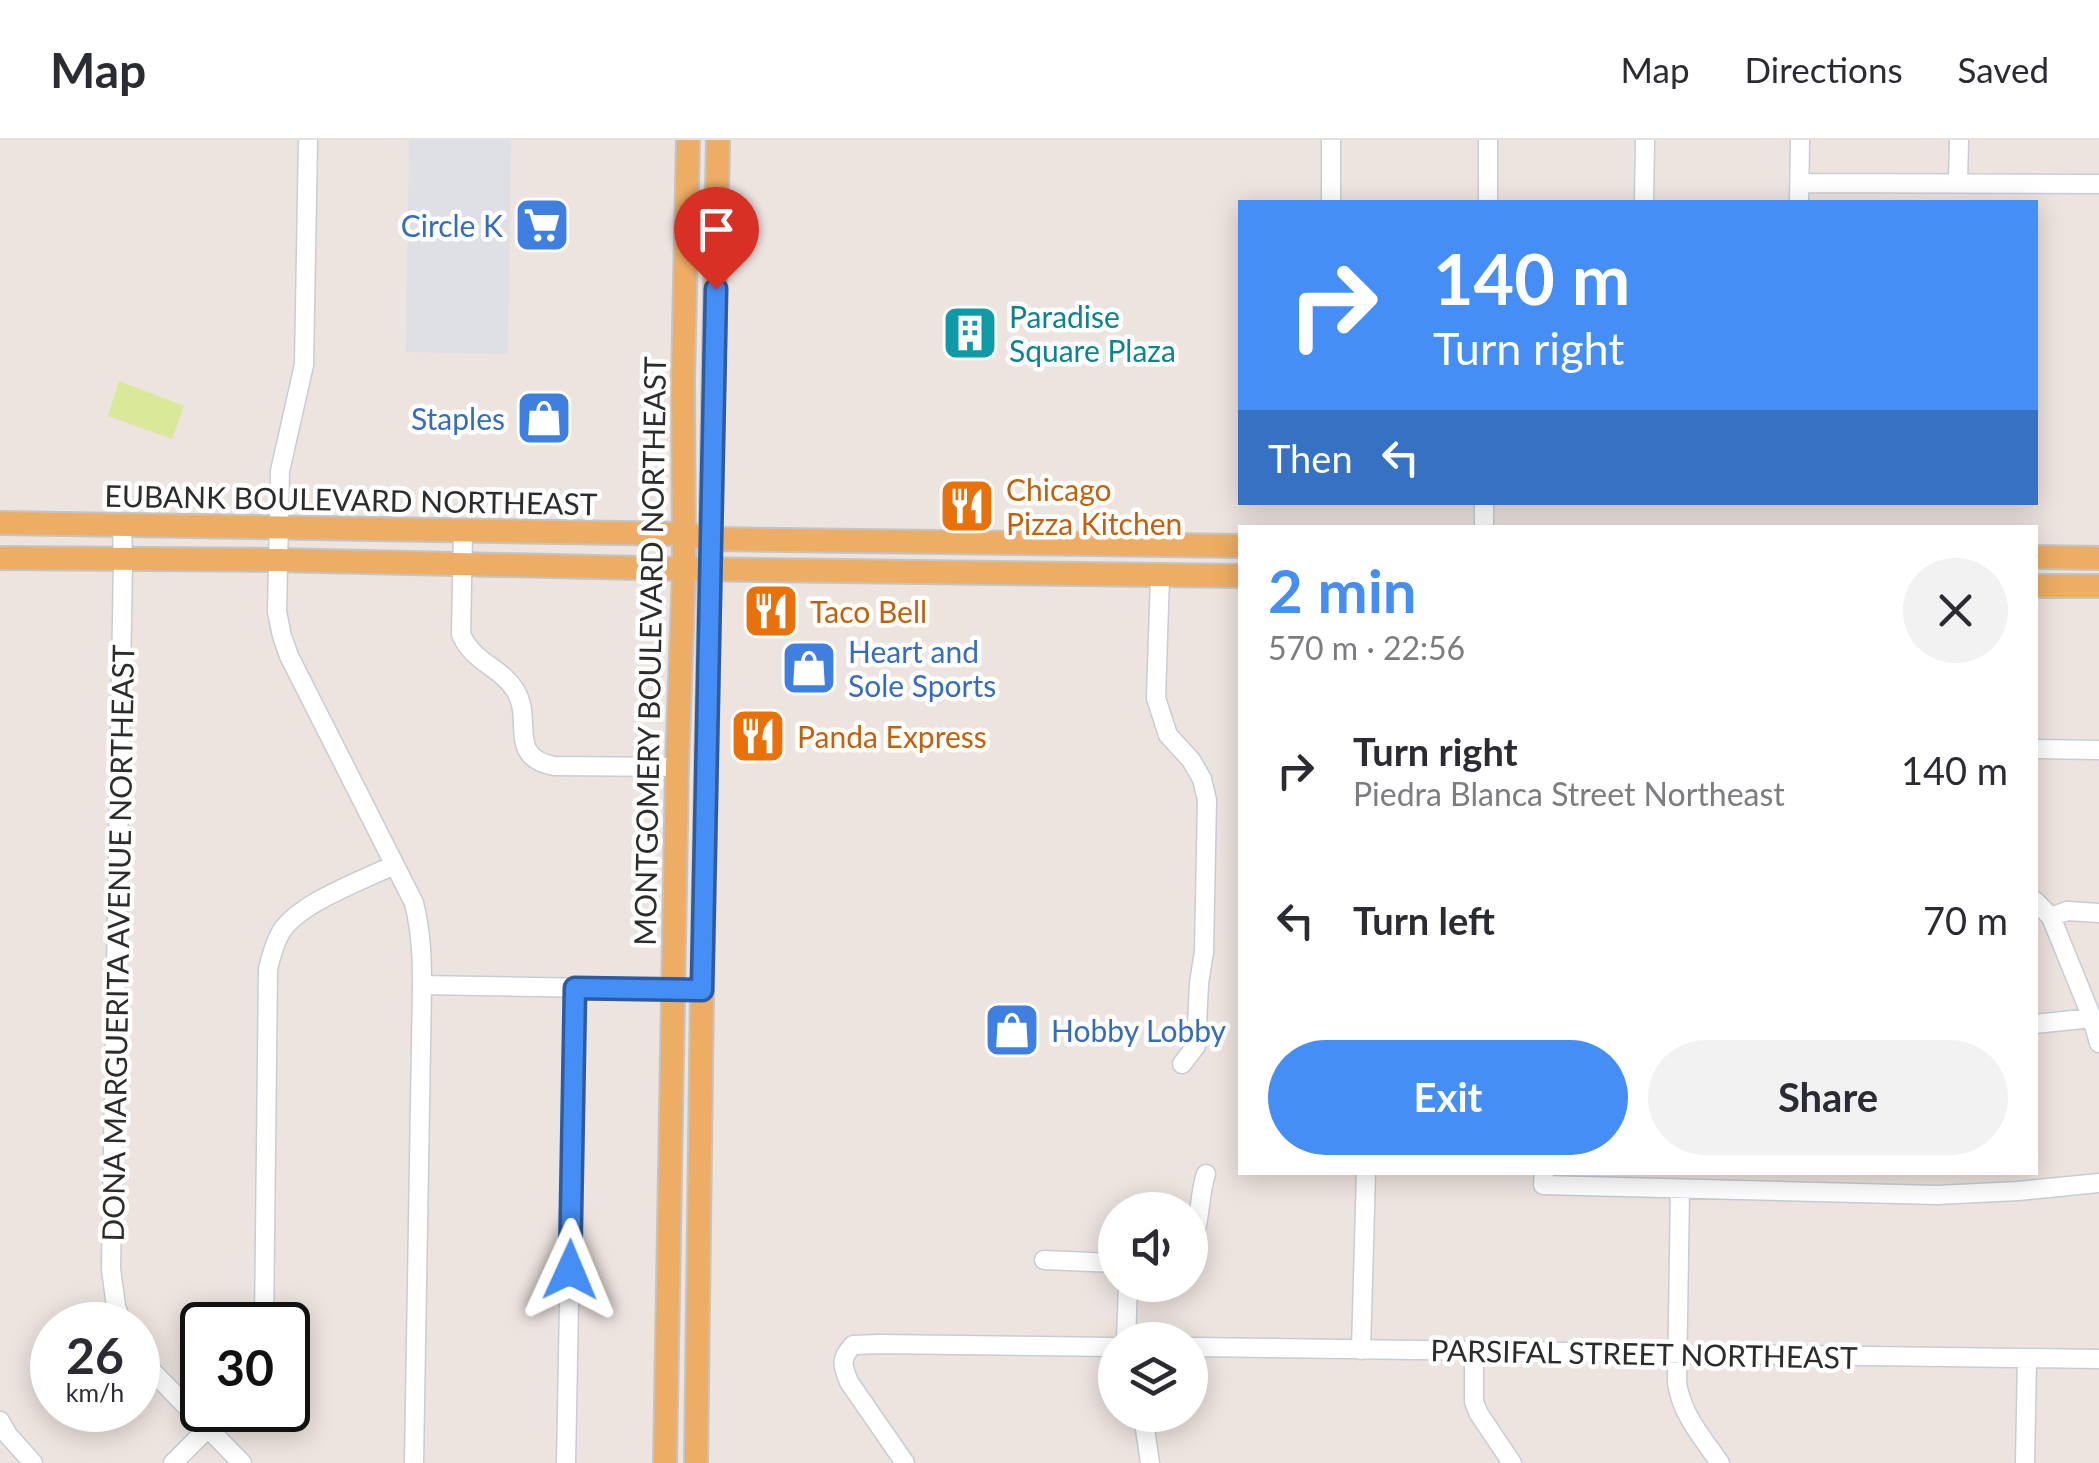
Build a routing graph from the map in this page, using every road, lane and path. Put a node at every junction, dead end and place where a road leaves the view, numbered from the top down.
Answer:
1 (308, 140) edge
2 (688, 140) edge
3 (718, 140) edge
4 (1332, 140) edge
5 (1488, 140) edge
6 (1645, 140) edge
7 (1800, 140) edge
8 (1959, 140) edge
9 (1958, 183) junction
10 (2099, 184) edge
11 (1799, 193) edge
12 (1331, 200) edge
13 (1488, 200) edge
14 (1644, 200) edge
15 (0, 523) edge
16 (122, 525) junction
17 (278, 528) junction
18 (463, 532) junction
19 (684, 534) junction
20 (712, 538) junction
21 (1238, 546) edge
22 (2038, 557) edge
23 (0, 558) edge
24 (2099, 558) edge
25 (124, 560) junction
26 (277, 560) junction
27 (462, 564) junction
28 (684, 570) junction
29 (711, 570) junction
30 (1160, 575) junction
31 (1238, 576) edge
32 (2038, 586) edge
33 (2099, 586) edge
34 (2038, 749) edge
35 (2099, 750) edge
36 (678, 767) junction
37 (706, 862) junction
38 (394, 864) junction
39 (2038, 904) edge
40 (2099, 913) edge
41 (2051, 917) junction
42 (422, 985) junction
43 (575, 988) junction
44 (674, 990) junction
45 (702, 990) junction
46 (2092, 1018) junction
47 (2038, 1024) edge
48 (2099, 1043) edge
49 (1182, 1064) dead end
50 (1206, 1174) dead end
51 (1366, 1175) edge
52 (1544, 1179) edge
53 (2099, 1183) edge
54 (1680, 1189) junction
55 (1202, 1192) edge
56 (1044, 1260) dead end
57 (1098, 1262) edge
58 (115, 1302) edge
59 (264, 1302) edge
60 (1098, 1346) edge
61 (1208, 1348) edge
62 (1361, 1350) junction
63 (1474, 1351) junction
64 (1678, 1354) junction
65 (2027, 1358) junction
66 (2099, 1359) edge
67 (160, 1379) edge
68 (180, 1400) edge
69 (0, 1421) edge
70 (204, 1432) edge
71 (212, 1432) edge
72 (1146, 1432) edge
73 (33, 1463) edge
74 (172, 1463) edge
75 (242, 1463) edge
76 (414, 1463) edge
77 (566, 1463) edge
78 (665, 1463) edge
79 (696, 1463) edge
80 (906, 1463) edge
81 (1150, 1463) edge
82 (1512, 1463) edge
83 (1720, 1463) edge
84 (2025, 1463) edge

1 - 17 street
2 - 19 main road, MONTGOMERY BOULEVARD NORTHEAST
3 - 20 main road, MONTGOMERY BOULEVARD NORTHEAST
4 - 12 street
5 - 13 street
6 - 14 street
7 - 11 street
8 - 9 street
9 - 10 street
9 - 11 street
15 - 16 main road, EUBANK BOULEVARD NORTHEAST
16 - 17 main road, EUBANK BOULEVARD NORTHEAST
16 - 25 street, DONA MARGUERITA AVENUE NORTHEAST
17 - 18 main road, EUBANK BOULEVARD NORTHEAST
17 - 26 street
18 - 19 main road, EUBANK BOULEVARD NORTHEAST
18 - 27 street
19 - 20 main road, EUBANK BOULEVARD NORTHEAST
19 - 28 main road, MONTGOMERY BOULEVARD NORTHEAST
20 - 21 main road, EUBANK BOULEVARD NORTHEAST
20 - 29 main road, MONTGOMERY BOULEVARD NORTHEAST
22 - 24 main road
23 - 25 main road, EUBANK BOULEVARD NORTHEAST
25 - 26 main road, EUBANK BOULEVARD NORTHEAST
25 - 58 street, DONA MARGUERITA AVENUE NORTHEAST
26 - 27 main road, EUBANK BOULEVARD NORTHEAST
26 - 38 street
27 - 28 main road, EUBANK BOULEVARD NORTHEAST
27 - 36 street
28 - 29 main road, EUBANK BOULEVARD NORTHEAST
28 - 36 main road, MONTGOMERY BOULEVARD NORTHEAST
29 - 30 main road, EUBANK BOULEVARD NORTHEAST
29 - 37 main road, MONTGOMERY BOULEVARD NORTHEAST
30 - 31 main road, EUBANK BOULEVARD NORTHEAST
30 - 49 street
32 - 33 main road
34 - 35 street
36 - 37 main road
36 - 44 main road, MONTGOMERY BOULEVARD NORTHEAST
37 - 45 main road, MONTGOMERY BOULEVARD NORTHEAST
38 - 42 street
38 - 59 street
39 - 41 street
40 - 41 street
41 - 46 street
42 - 43 street
42 - 76 street
43 - 44 street
43 - 77 street
44 - 45 street
44 - 78 main road, MONTGOMERY BOULEVARD NORTHEAST
45 - 79 main road, MONTGOMERY BOULEVARD NORTHEAST
46 - 47 street
46 - 48 street
50 - 55 street
51 - 62 street
52 - 54 street
53 - 54 street
54 - 64 street
56 - 57 street
60 - 80 street
61 - 62 street, PARSIFAL STREET NORTHEAST
62 - 63 street, PARSIFAL STREET NORTHEAST
63 - 64 street, PARSIFAL STREET NORTHEAST
63 - 82 street
64 - 65 street, PARSIFAL STREET NORTHEAST
64 - 83 street
65 - 66 street, PARSIFAL STREET NORTHEAST
65 - 84 street
67 - 68 street
69 - 73 street
70 - 74 street
71 - 75 street
72 - 81 street

